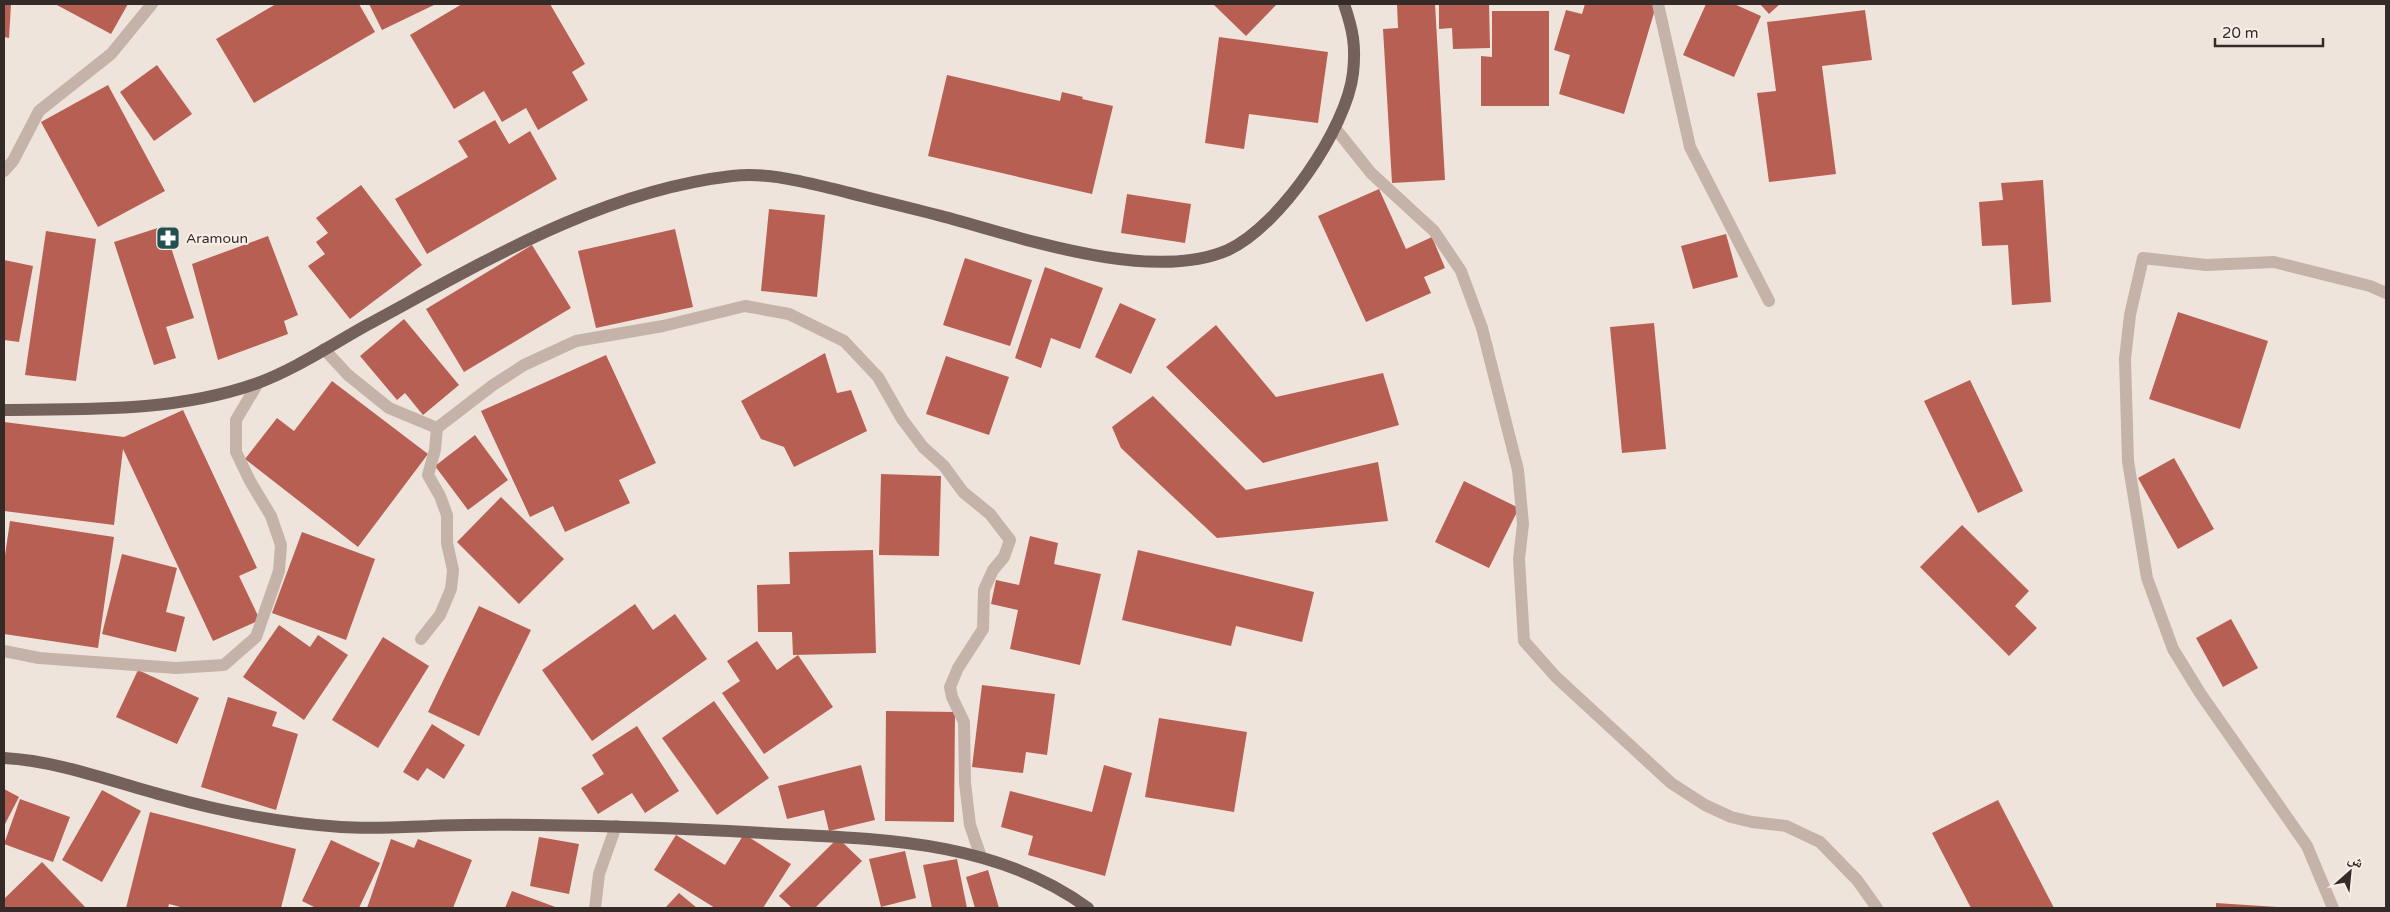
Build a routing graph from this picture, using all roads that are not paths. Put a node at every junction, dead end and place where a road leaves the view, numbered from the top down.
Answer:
1 (152, 4) edge
2 (1344, 4) edge
3 (1658, 4) edge
4 (1336, 128) junction
5 (4, 170) edge
6 (2386, 293) edge
7 (1768, 301) dead end
8 (324, 349) junction
9 (258, 383) junction
10 (4, 410) edge
11 (437, 428) junction
12 (421, 639) dead end
13 (4, 651) edge
14 (4, 758) edge
15 (616, 826) junction
16 (981, 857) junction
17 (595, 908) edge
18 (1088, 908) edge
19 (1877, 908) edge
20 (2333, 908) edge

1 - 5 street
2 - 4 main road
3 - 7 street
4 - 8 main road
4 - 19 street
6 - 20 street
8 - 9 main road
8 - 11 street
9 - 10 main road
9 - 13 street
11 - 12 street
11 - 16 street
14 - 15 main road
15 - 16 main road
15 - 17 street
16 - 18 main road

